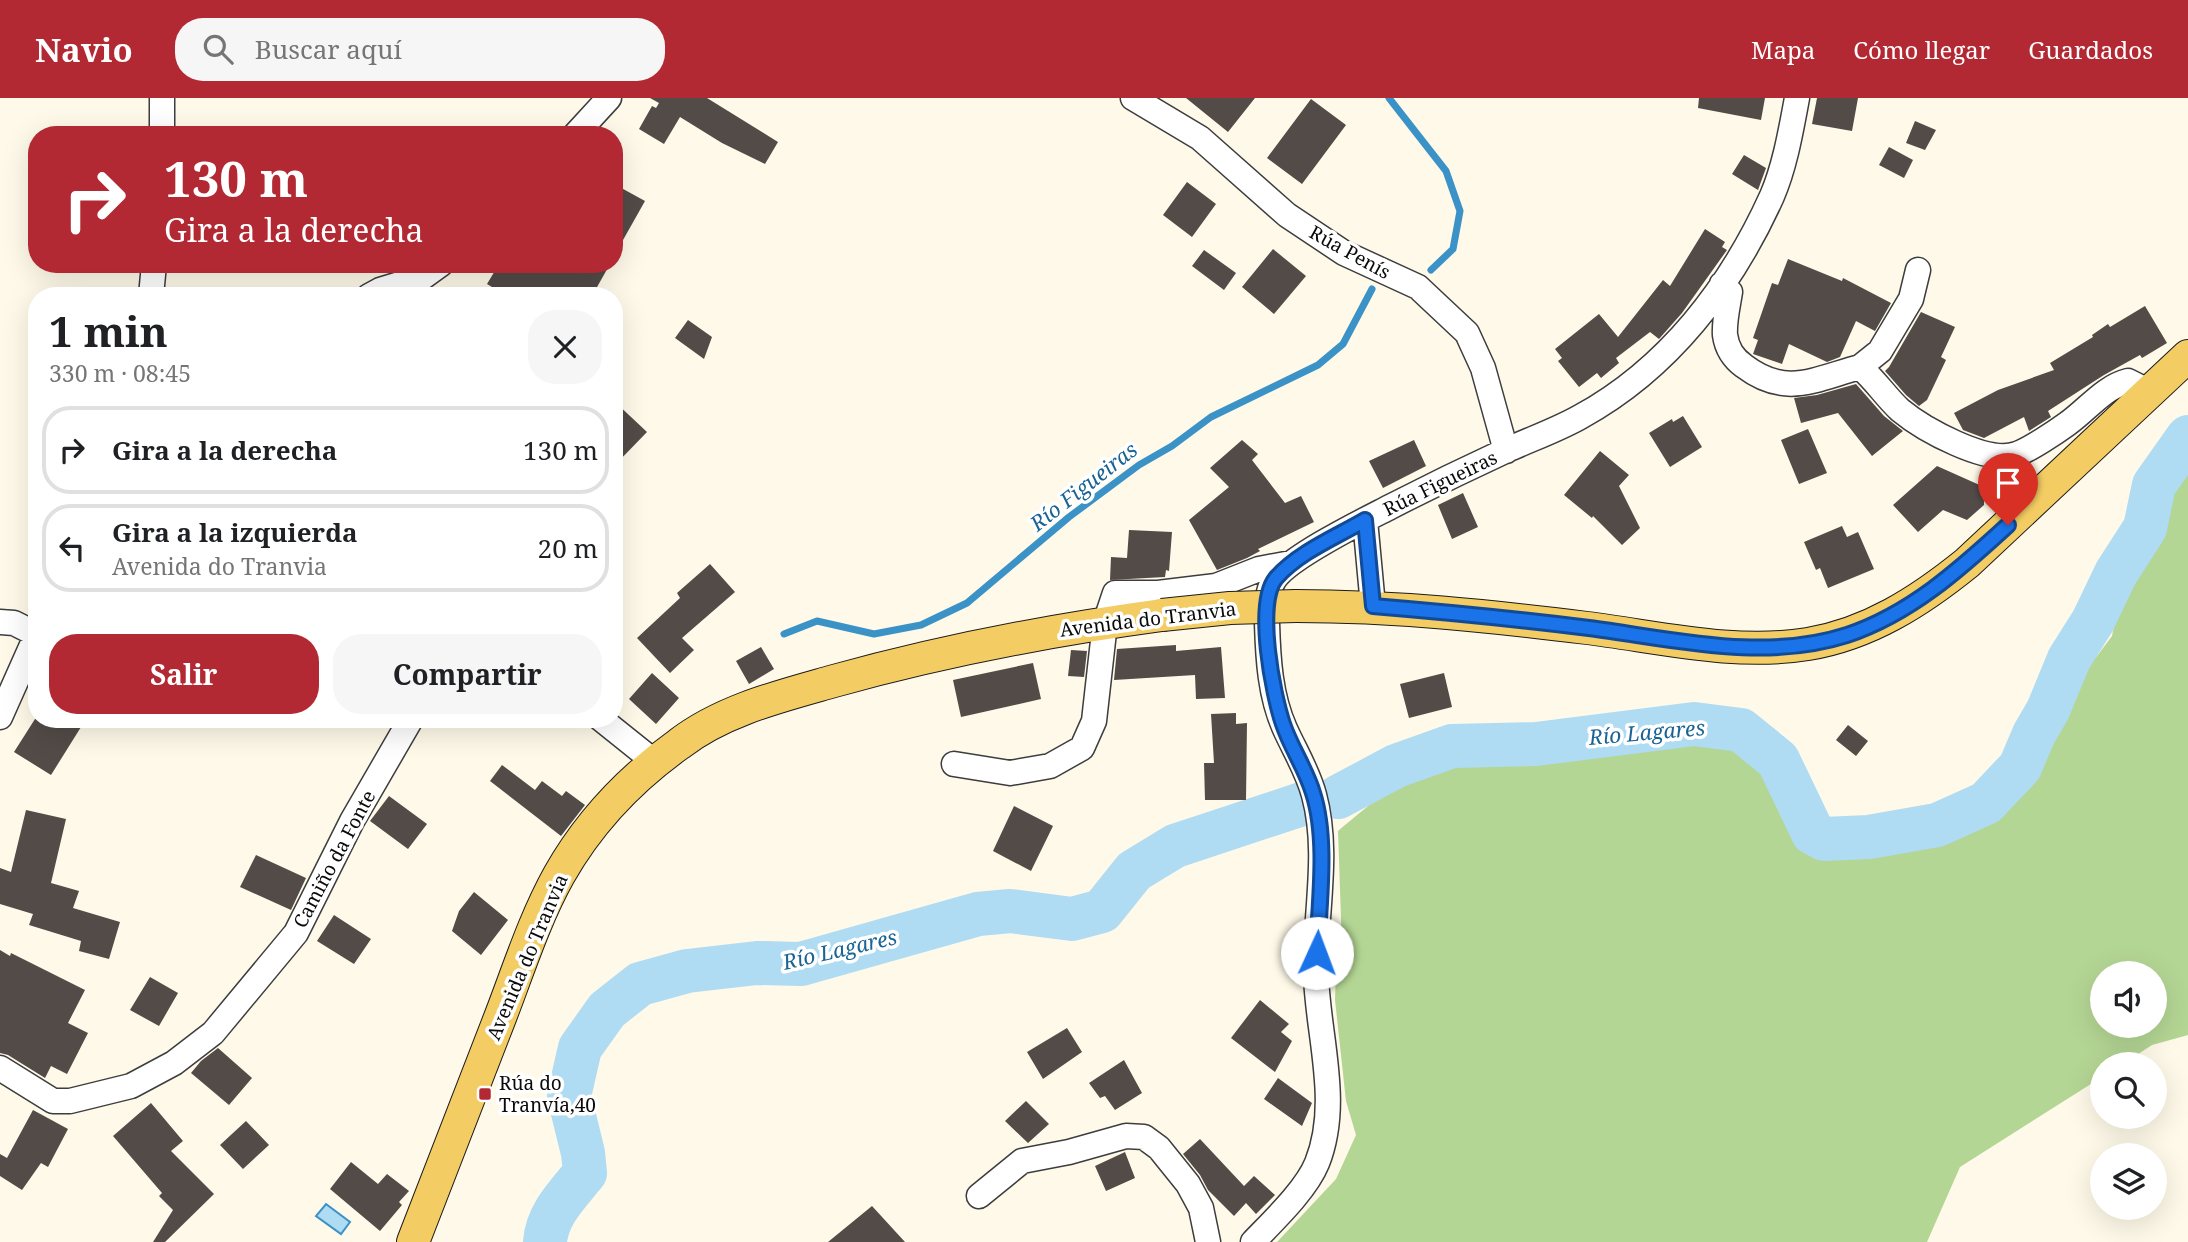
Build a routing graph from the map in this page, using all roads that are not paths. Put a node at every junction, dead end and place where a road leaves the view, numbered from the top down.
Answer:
1 (162, 98) edge
2 (609, 98) edge
3 (1133, 98) edge
4 (1797, 98) edge
5 (162, 126) edge
6 (583, 126) edge
7 (1918, 270) dead end
8 (428, 279) edge
9 (1722, 284) junction
10 (390, 287) edge
11 (2188, 356) edge
12 (1860, 366) junction
13 (2150, 392) junction
14 (1506, 451) junction
15 (1365, 520) junction
16 (1291, 563) junction
17 (1373, 606) junction
18 (0, 622) edge
19 (1105, 623) junction
20 (28, 630) edge
21 (28, 654) edge
22 (0, 717) edge
23 (406, 728) edge
24 (612, 728) edge
25 (656, 763) junction
26 (954, 764) dead end
27 (0, 1068) edge
28 (979, 1196) dead end
29 (413, 1242) edge
30 (1208, 1242) edge
31 (1253, 1242) edge

1 - 5 street
2 - 6 street
3 - 14 street, Rúa Penís
4 - 9 street, Rúa Figueiras
7 - 12 street
8 - 10 street
9 - 12 street
9 - 14 street, Rúa Figueiras
11 - 13 main road, Avenida do Tranvia
12 - 13 street
13 - 17 main road, Avenida do Tranvia
14 - 15 street, Rúa Figueiras
15 - 16 street, Rúa Figueiras
15 - 17 street
16 - 19 street
16 - 31 street, Rúa Figueiras
17 - 19 main road, Avenida do Tranvia, bridge
18 - 20 street
19 - 25 main road, Avenida do Tranvia
19 - 26 street
21 - 22 street
23 - 27 street, Camiño da Fonte
24 - 25 street
25 - 29 main road, Avenida do Tranvia
28 - 30 street

